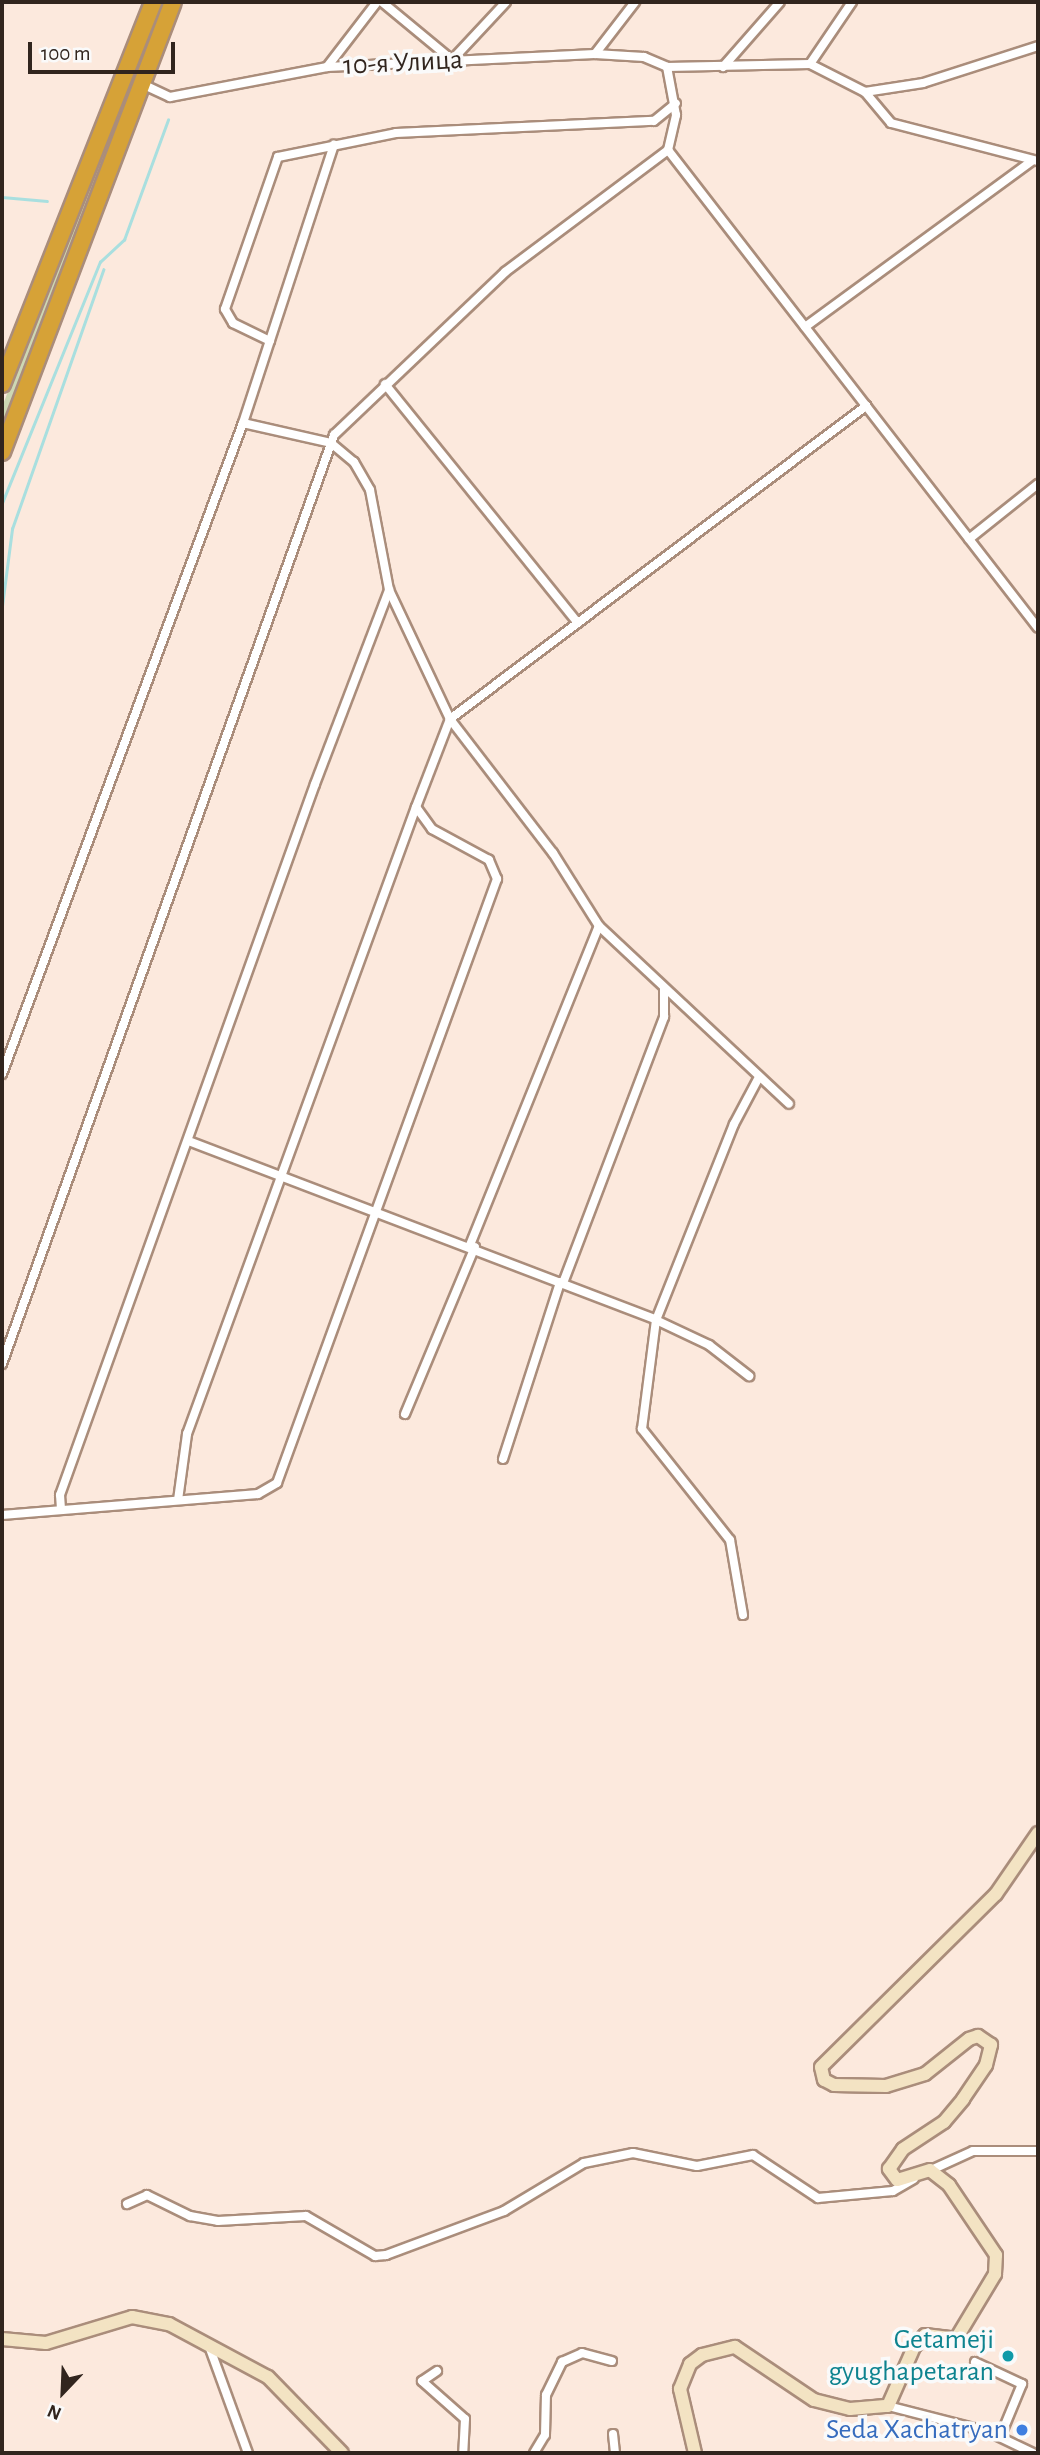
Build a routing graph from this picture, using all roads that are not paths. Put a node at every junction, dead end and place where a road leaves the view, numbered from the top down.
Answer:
1 (153, 2) edge
2 (173, 2) edge
3 (379, 2) edge
4 (506, 2) edge
5 (635, 2) edge
6 (780, 2) edge
7 (852, 2) edge
8 (1038, 46) edge
9 (595, 54) junction
10 (452, 60) junction
11 (810, 64) junction
12 (327, 67) junction
13 (667, 67) junction
14 (723, 67) junction
15 (142, 83) junction
16 (864, 92) junction
17 (676, 103) junction
18 (334, 144) junction
19 (668, 150) junction
20 (1035, 161) edge
21 (805, 327) junction
22 (270, 341) junction
23 (2, 384) edge
24 (385, 384) junction
25 (866, 406) junction
26 (243, 423) junction
27 (331, 443) junction
28 (2, 452) edge
29 (1038, 484) edge
30 (969, 539) junction
31 (389, 590) junction
32 (578, 623) junction
33 (1038, 628) edge
34 (450, 719) junction
35 (416, 807) junction
36 (599, 926) junction
37 (664, 988) junction
38 (2, 1074) edge
39 (758, 1079) junction
40 (789, 1104) dead end
41 (191, 1142) junction
42 (281, 1175) junction
43 (373, 1213) junction
44 (472, 1246) junction
45 (562, 1283) junction
46 (656, 1320) junction
47 (2, 1364) edge
48 (749, 1377) dead end
49 (405, 1415) dead end
50 (503, 1460) dead end
51 (178, 1500) junction
52 (61, 1509) junction
53 (2, 1515) edge
54 (743, 1615) dead end
55 (1038, 1833) edge
56 (1038, 2151) edge
57 (930, 2170) junction
58 (127, 2204) dead end
59 (2, 2339) edge
60 (209, 2346) junction
61 (612, 2361) dead end
62 (975, 2362) dead end
63 (437, 2371) dead end
64 (888, 2406) junction
65 (612, 2434) dead end
66 (1000, 2437) junction
67 (248, 2453) edge
68 (341, 2453) edge
69 (463, 2453) edge
70 (534, 2453) edge
71 (615, 2453) edge
72 (695, 2453) edge
73 (1033, 2453) edge

1 - 23 highway
2 - 15 highway
3 - 10 street
3 - 12 street
4 - 10 street
5 - 9 street
6 - 14 street
7 - 11 street
8 - 16 street
9 - 10 street, 10-я Улица
9 - 13 street, 10-я Улица
10 - 12 street, 10-я Улица
11 - 14 street, 10-я Улица
11 - 16 street
12 - 15 street, 10-я Улица
13 - 14 street, 10-я Улица
13 - 17 street
15 - 28 highway
16 - 20 street
17 - 18 street
17 - 19 street
18 - 22 street
18 - 22 street
19 - 21 street
19 - 24 street
20 - 21 street
21 - 25 street
22 - 26 street
24 - 27 street
24 - 32 street
25 - 30 street
25 - 32 street
26 - 27 street
26 - 38 street
27 - 31 street
27 - 47 street
29 - 30 street
30 - 33 street
31 - 34 street
31 - 41 street
32 - 34 street
34 - 35 street
34 - 36 street
35 - 42 street
35 - 43 street
36 - 37 street
36 - 44 street
37 - 39 street
37 - 45 street
39 - 40 street
39 - 46 street
41 - 42 street
41 - 52 street
42 - 43 street
42 - 51 street
43 - 44 street
43 - 51 street
44 - 45 street
44 - 49 street
45 - 46 street
45 - 50 street
46 - 48 street
46 - 54 street
51 - 52 street
52 - 53 street
55 - 57 street
56 - 57 street
57 - 58 street
57 - 64 street
59 - 60 street
60 - 67 street
60 - 68 street
61 - 70 street
62 - 66 street
63 - 69 street
64 - 66 street
64 - 72 street
65 - 71 street
66 - 73 street

